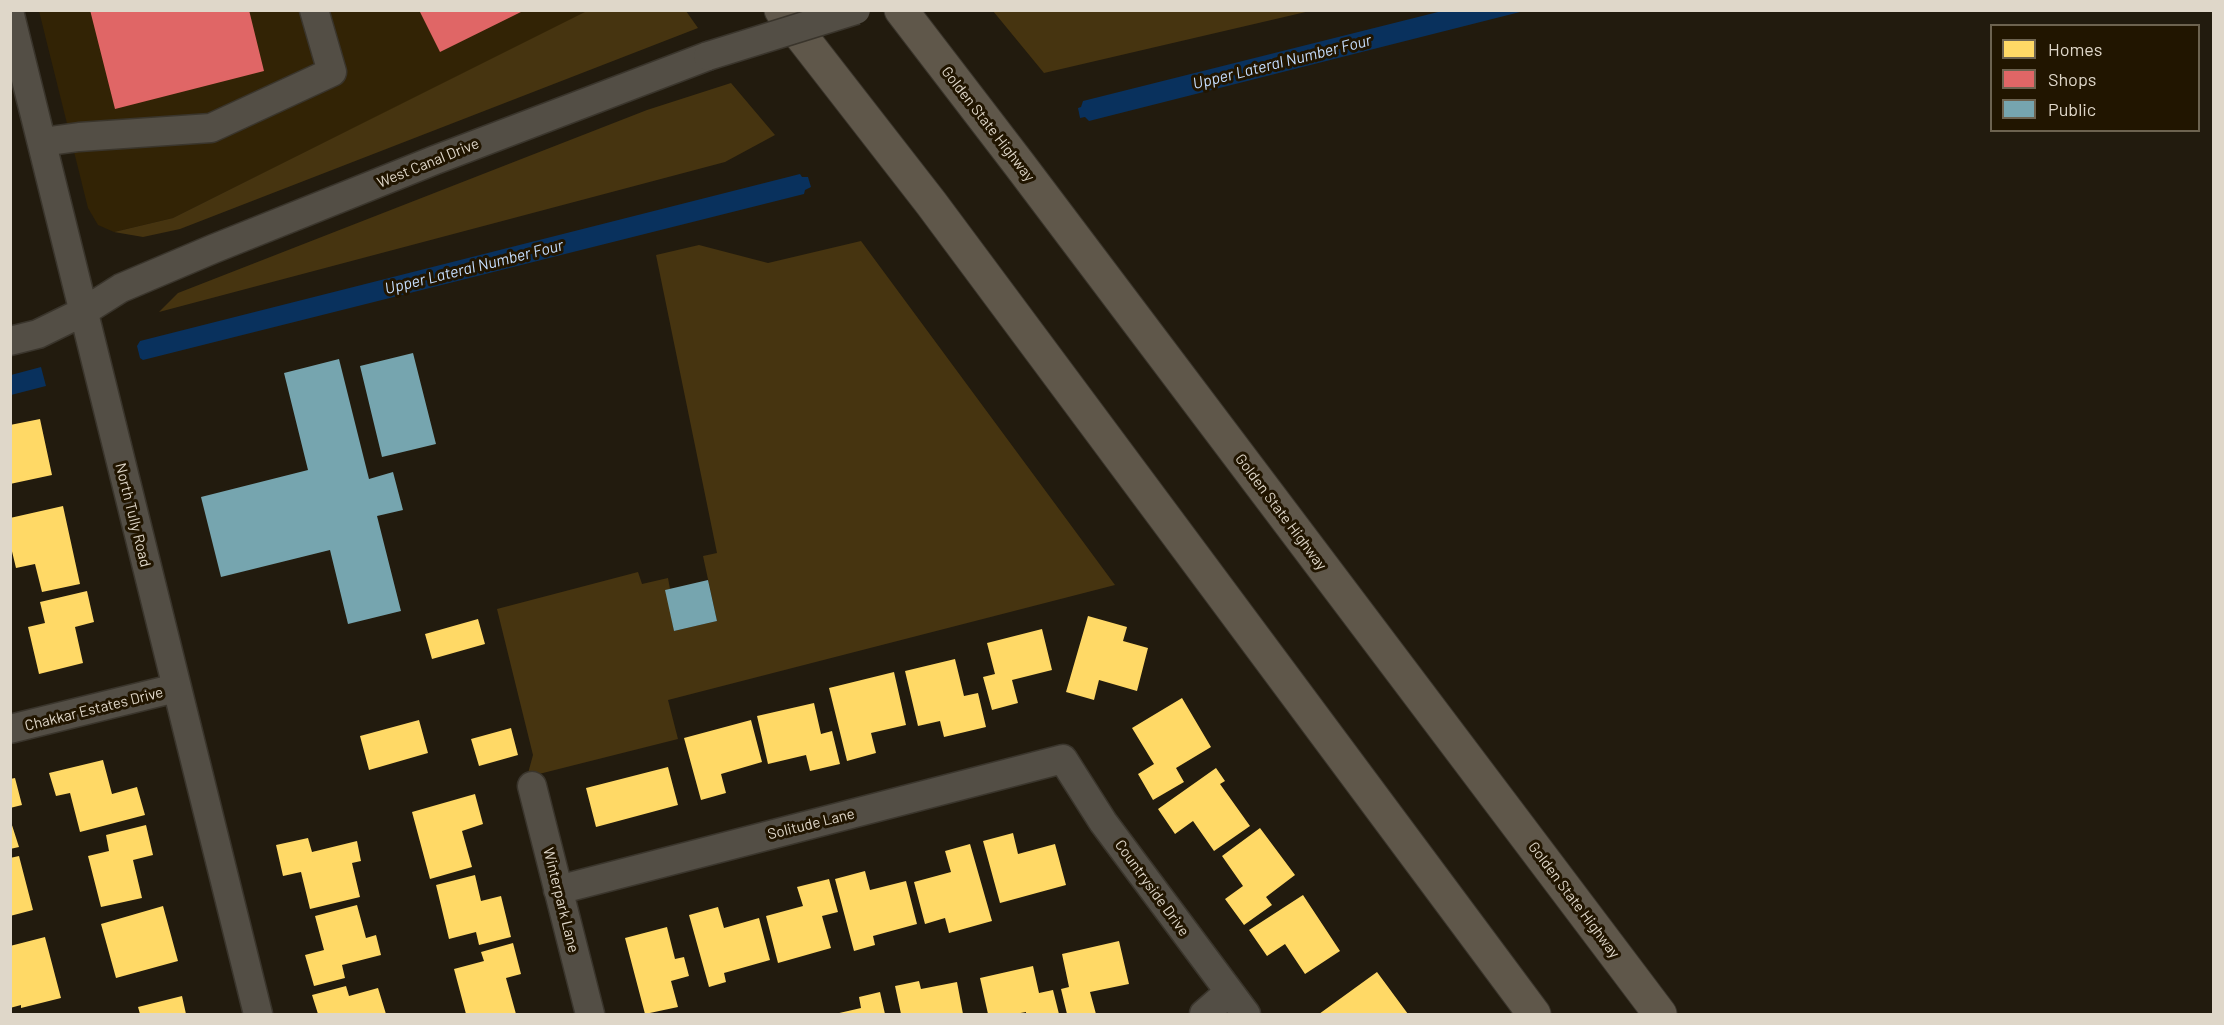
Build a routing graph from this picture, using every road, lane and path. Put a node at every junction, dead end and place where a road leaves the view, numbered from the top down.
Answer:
1 (314, 10) edge
2 (781, 10) edge
3 (856, 10) edge
4 (901, 10) edge
5 (10, 15) edge
6 (42, 142) junction
7 (83, 312) junction
8 (10, 341) edge
9 (176, 687) junction
10 (10, 729) edge
11 (1064, 759) joint
12 (532, 786) dead end
13 (558, 890) junction
14 (1229, 992) junction
15 (258, 1014) edge
16 (590, 1014) edge
17 (1204, 1014) edge
18 (1246, 1014) edge
19 (1534, 1014) edge
20 (1660, 1014) edge

1 - 6 street
2 - 19 highway
3 - 7 street, West Canal Drive, bridge
4 - 20 highway, Golden State Highway
5 - 6 street, North Tully Road
6 - 7 street, North Tully Road
7 - 8 street, West Canal Drive
7 - 9 street, North Tully Road
9 - 10 street, Chakkar Estates Drive
9 - 15 street, North Tully Road
11 - 13 street, Solitude Lane
11 - 14 street, Countryside Drive
12 - 13 street, Winterpark Lane
13 - 16 street, Winterpark Lane
14 - 17 street
14 - 18 street, Countryside Drive

